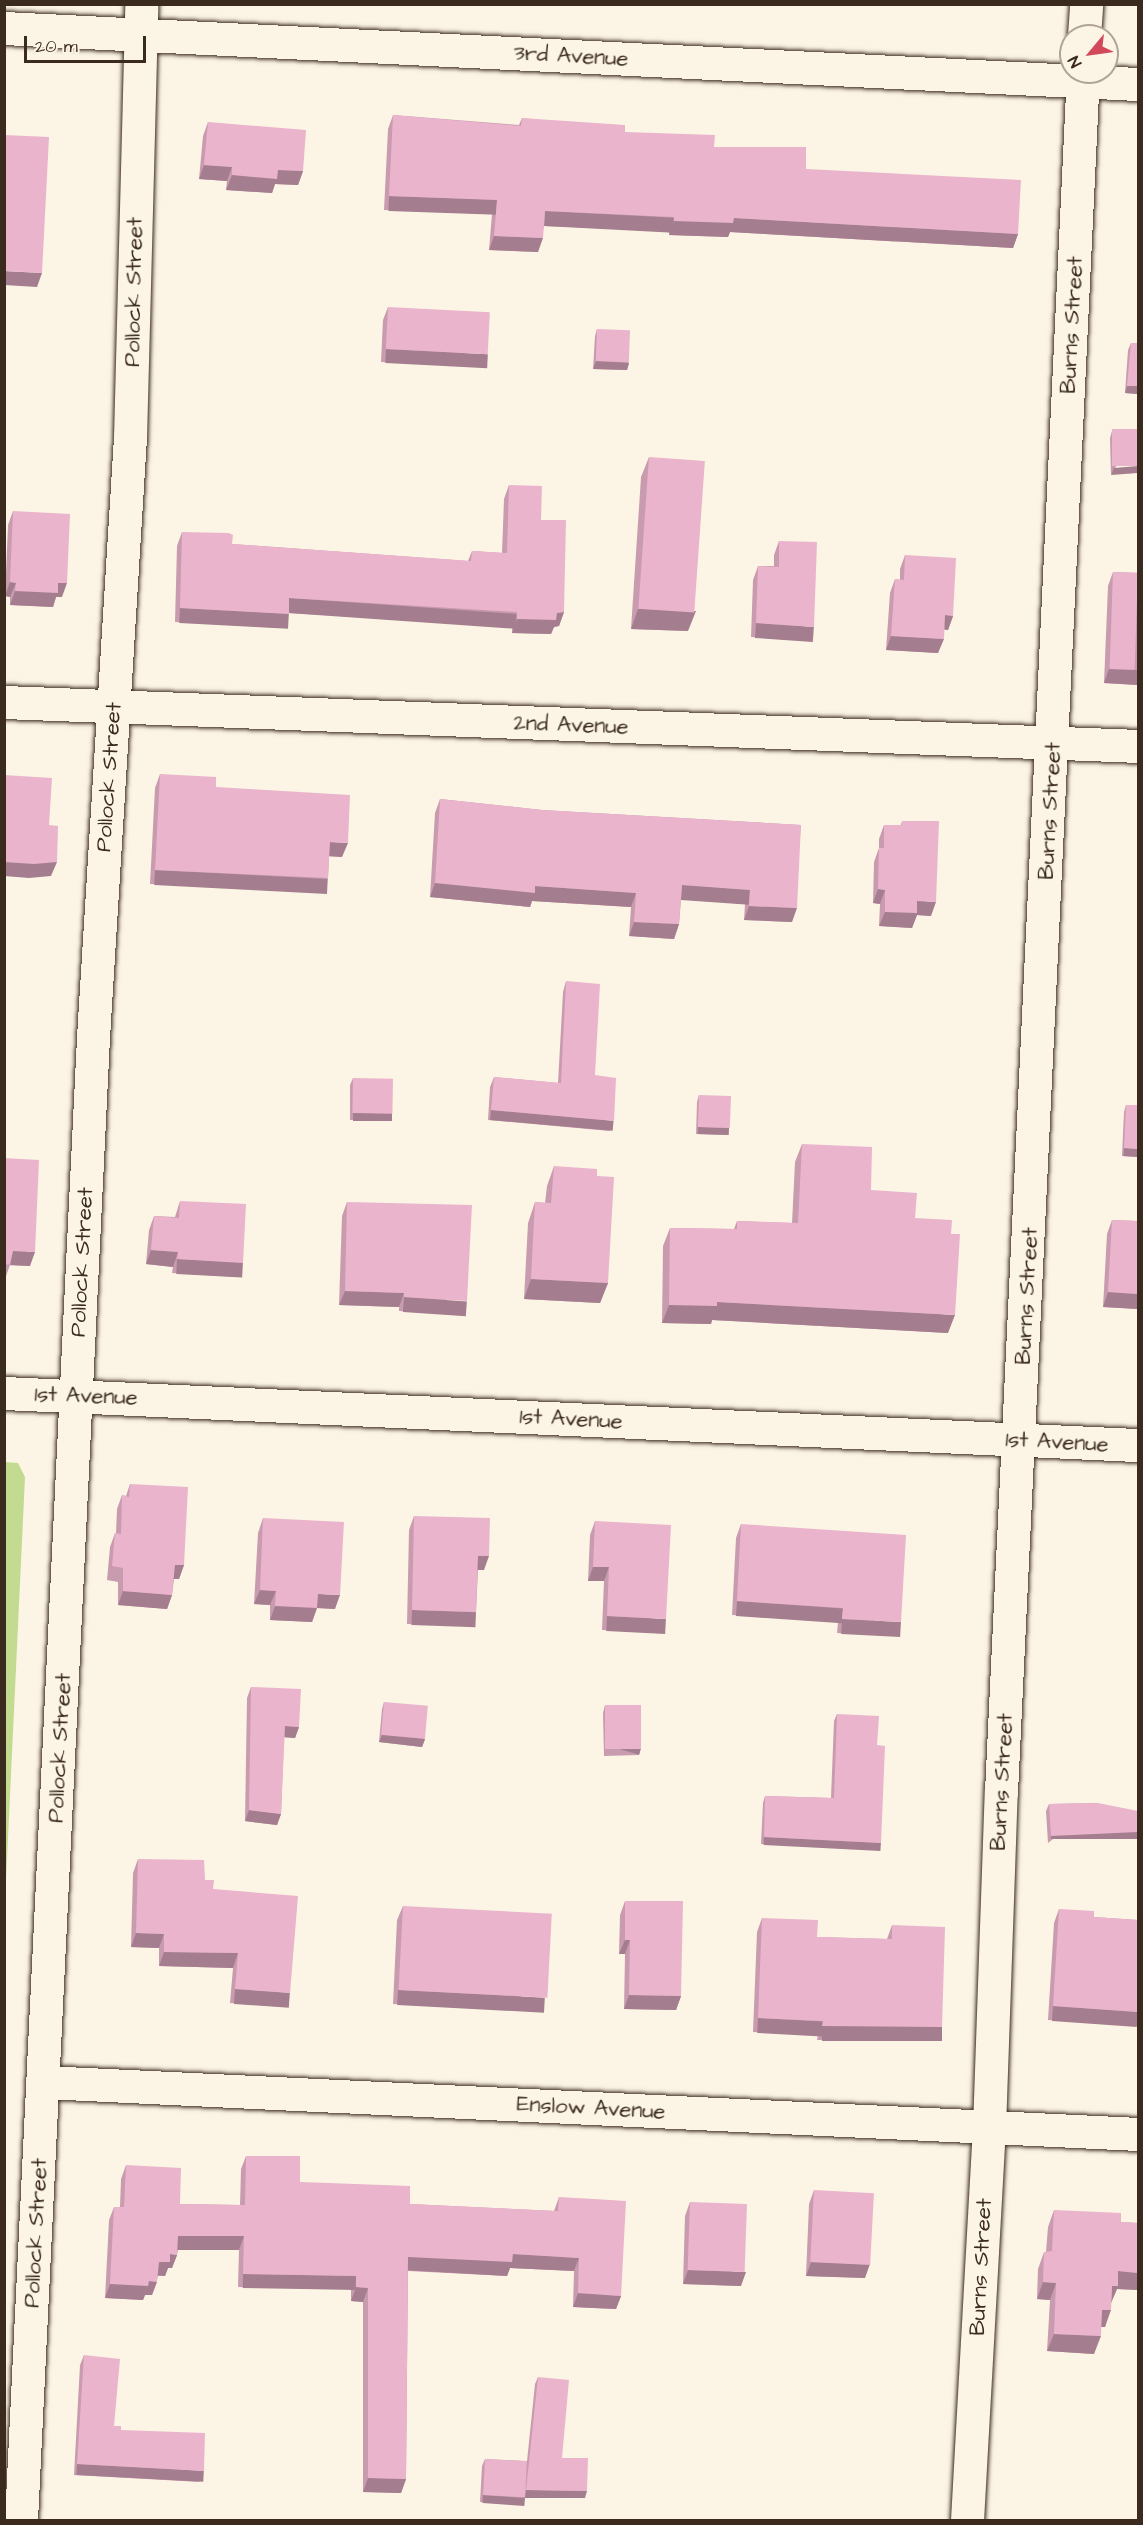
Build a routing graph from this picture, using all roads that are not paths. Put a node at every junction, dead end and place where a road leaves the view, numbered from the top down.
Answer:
1 (1086, 4) edge
2 (140, 19) edge
3 (1085, 24) edge
4 (4, 28) edge
5 (1059, 76) edge
6 (1119, 82) edge
7 (1083, 84) edge
8 (1138, 84) edge
9 (4, 702) edge
10 (114, 708) junction
11 (1053, 742) junction
12 (1138, 746) edge
13 (4, 1393) edge
14 (76, 1395) junction
15 (1020, 1440) junction
16 (1138, 1445) edge
17 (44, 2082) junction
18 (989, 2127) junction
19 (1138, 2134) edge
20 (21, 2520) edge
21 (968, 2520) edge

1 - 3 street
2 - 4 street, 3rd Avenue
2 - 5 street, 3rd Avenue
2 - 10 street, Pollock Street
6 - 8 street, 3rd Avenue
7 - 11 street, Burns Street
9 - 10 street, 2nd Avenue
10 - 11 street, 2nd Avenue
10 - 14 street, Pollock Street
11 - 12 street, 2nd Avenue
11 - 15 street, Burns Street
13 - 14 street, 1st Avenue
14 - 15 street, 1st Avenue
14 - 17 street, Pollock Street
15 - 16 street, 1st Avenue
15 - 18 street, Burns Street
17 - 18 street, Enslow Avenue
17 - 20 street, Pollock Street
18 - 19 street, Enslow Avenue
18 - 21 street, Burns Street

